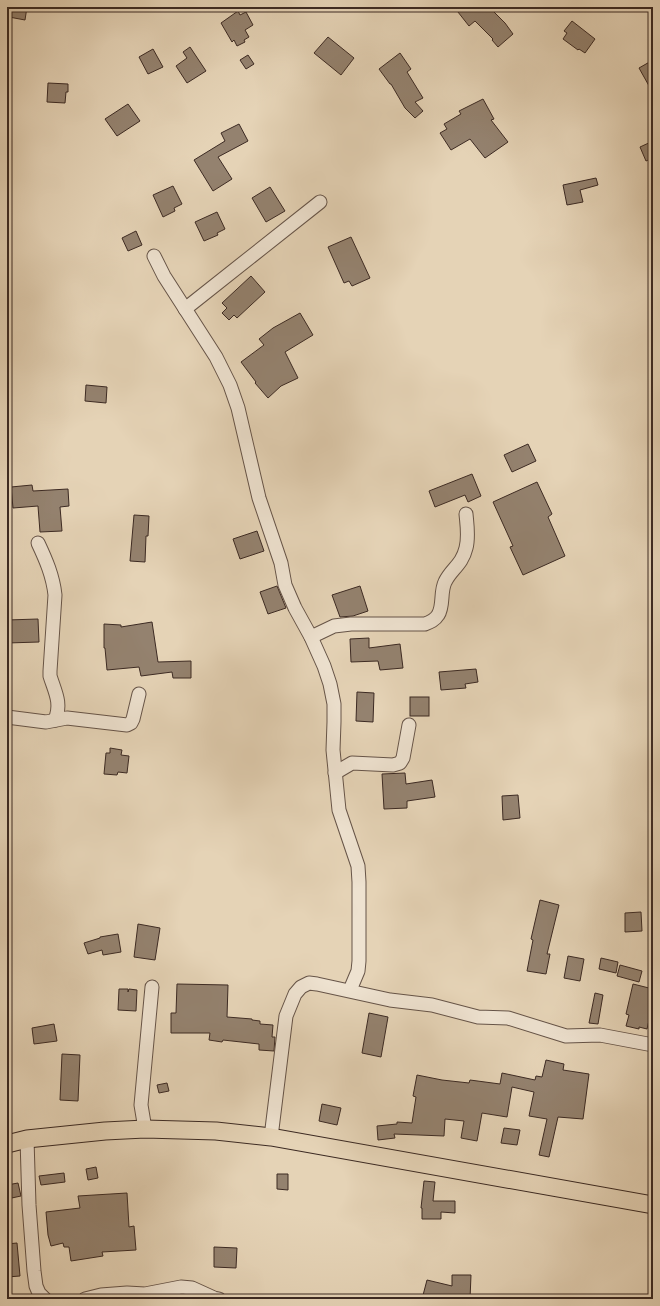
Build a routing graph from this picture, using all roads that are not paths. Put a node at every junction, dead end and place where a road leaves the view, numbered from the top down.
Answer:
1 (320, 202) dead end
2 (154, 256) dead end
3 (185, 309) junction
4 (466, 514) dead end
5 (38, 543) dead end
6 (311, 637) junction
7 (139, 694) dead end
8 (7, 717) edge
9 (55, 720) junction
10 (409, 725) dead end
11 (335, 773) junction
12 (152, 987) dead end
13 (350, 990) junction
14 (653, 1045) edge
15 (145, 1129) junction
16 (271, 1137) junction
17 (26, 1139) junction
18 (7, 1144) edge
19 (653, 1205) edge
20 (45, 1299) edge
21 (85, 1299) edge
22 (219, 1299) edge

1 - 3 street
2 - 3 street
3 - 6 street
4 - 6 street
5 - 9 street
6 - 11 street
7 - 9 street
8 - 9 street
10 - 11 street
11 - 13 street
12 - 15 street
13 - 14 street
13 - 16 street
15 - 16 main road
15 - 17 main road
16 - 19 main road
17 - 18 main road
17 - 20 street
21 - 22 street

